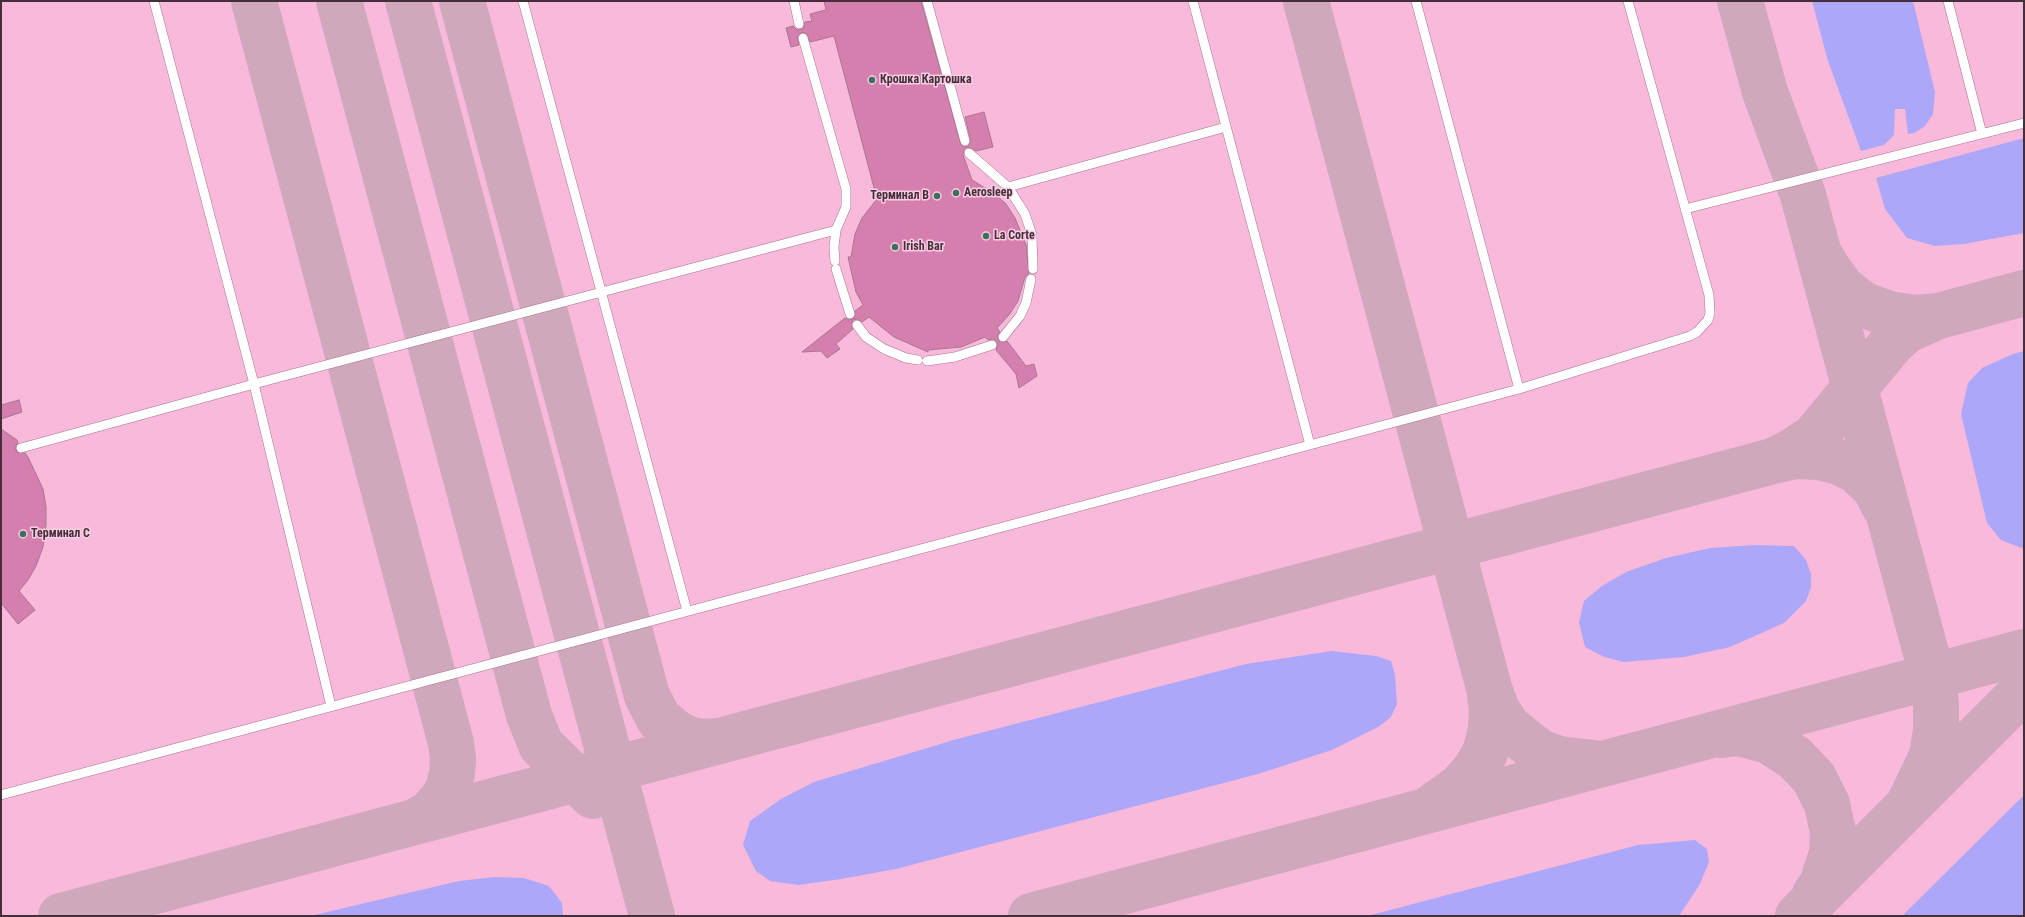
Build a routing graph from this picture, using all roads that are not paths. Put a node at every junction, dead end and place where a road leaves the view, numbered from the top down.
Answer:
1 (154, 1) edge
2 (523, 1) edge
3 (794, 1) edge
4 (927, 1) edge
5 (1193, 1) edge
6 (1416, 1) edge
7 (1628, 1) edge
8 (1948, 1) edge
9 (800, 24) dead end
10 (804, 38) dead end
11 (2024, 123) edge
12 (1226, 127) junction
13 (1982, 134) junction
14 (965, 141) dead end
15 (969, 153) dead end
16 (1008, 187) junction
17 (1685, 208) junction
18 (836, 230) junction
19 (1033, 269) dead end
20 (1031, 278) dead end
21 (602, 293) junction
22 (850, 314) dead end
23 (857, 325) dead end
24 (1004, 337) dead end
25 (992, 345) dead end
26 (254, 384) junction
27 (1519, 389) junction
28 (1310, 445) junction
29 (21, 448) dead end
30 (687, 611) junction
31 (331, 706) junction
32 (1, 795) edge

1 - 26 lane
2 - 21 lane
3 - 9 lane
4 - 14 lane
5 - 12 lane
6 - 27 lane
7 - 17 lane
8 - 13 lane
10 - 18 lane
11 - 13 lane
12 - 16 lane
12 - 28 lane
13 - 17 lane
15 - 16 lane
16 - 19 lane
17 - 27 lane
18 - 21 lane
18 - 22 lane
20 - 24 lane
21 - 26 lane
21 - 30 lane
23 - 25 lane
26 - 29 lane
26 - 31 lane
27 - 28 lane
28 - 30 lane
30 - 31 lane
31 - 32 lane

